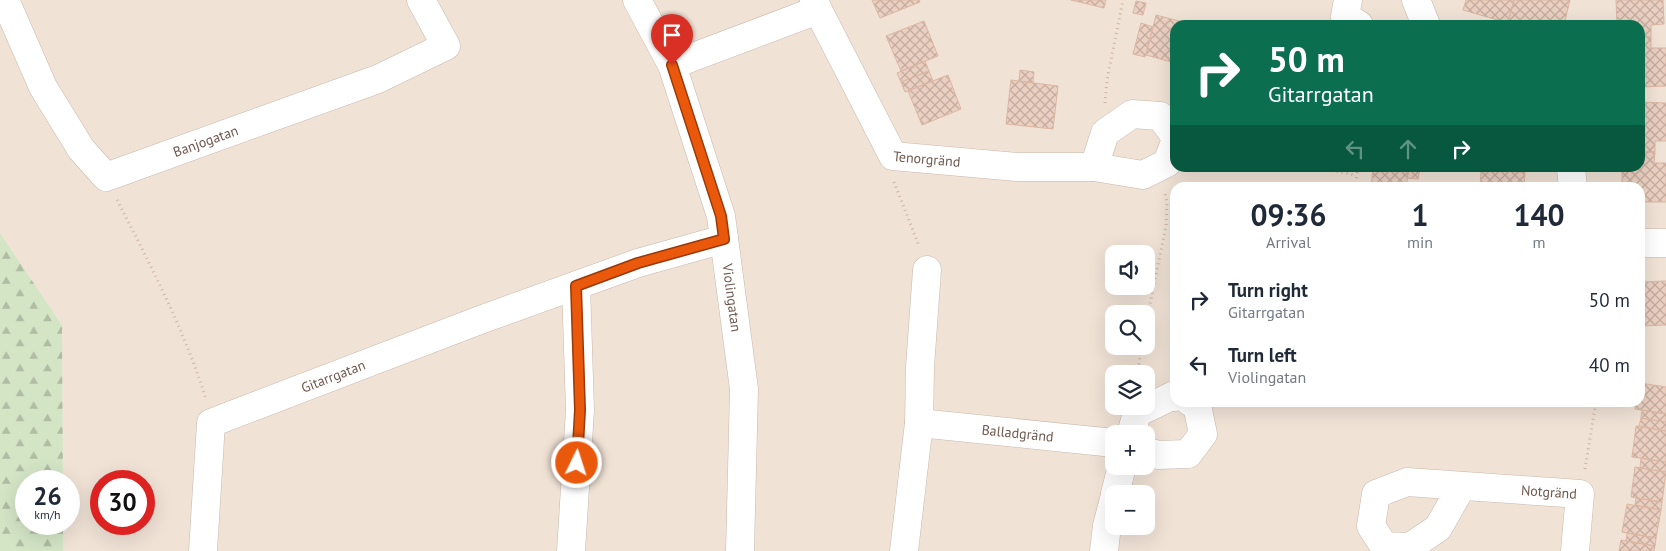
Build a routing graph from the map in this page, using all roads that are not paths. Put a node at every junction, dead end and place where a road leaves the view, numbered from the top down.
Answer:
1 (6, 0) edge
2 (421, 0) edge
3 (637, 0) edge
4 (1348, 0) edge
5 (1416, 0) edge
6 (816, 5) edge
7 (1351, 20) edge
8 (1424, 20) edge
9 (672, 65) junction
10 (1170, 129) edge
11 (1170, 155) edge
12 (1094, 167) junction
13 (724, 239) junction
14 (1645, 243) edge
15 (1666, 243) edge
16 (927, 270) road end
17 (576, 286) junction
18 (1170, 397) edge
19 (1197, 407) edge
20 (919, 423) junction
21 (1134, 425) edge
22 (1105, 442) edge
23 (1155, 454) edge
24 (1462, 486) dead end
25 (1105, 535) edge
26 (203, 551) edge
27 (572, 551) edge
28 (740, 551) edge
29 (904, 551) edge
30 (1104, 551) edge
31 (1575, 551) edge

1 - 2 street, Banjogatan
3 - 9 street, Violingatan
4 - 7 street
5 - 8 street
6 - 9 street, Tenorgränd
6 - 12 street, Tenorgränd
9 - 13 street, Violingatan
10 - 12 street
11 - 12 street, Tenorgränd
13 - 17 street, Gitarrgatan
13 - 28 street, Violingatan
14 - 15 street
16 - 20 street
17 - 26 street, Gitarrgatan
17 - 27 street
18 - 21 street
19 - 23 street
20 - 22 street, Balladgränd
20 - 29 street
24 - 31 street, Notgränd
25 - 30 street

